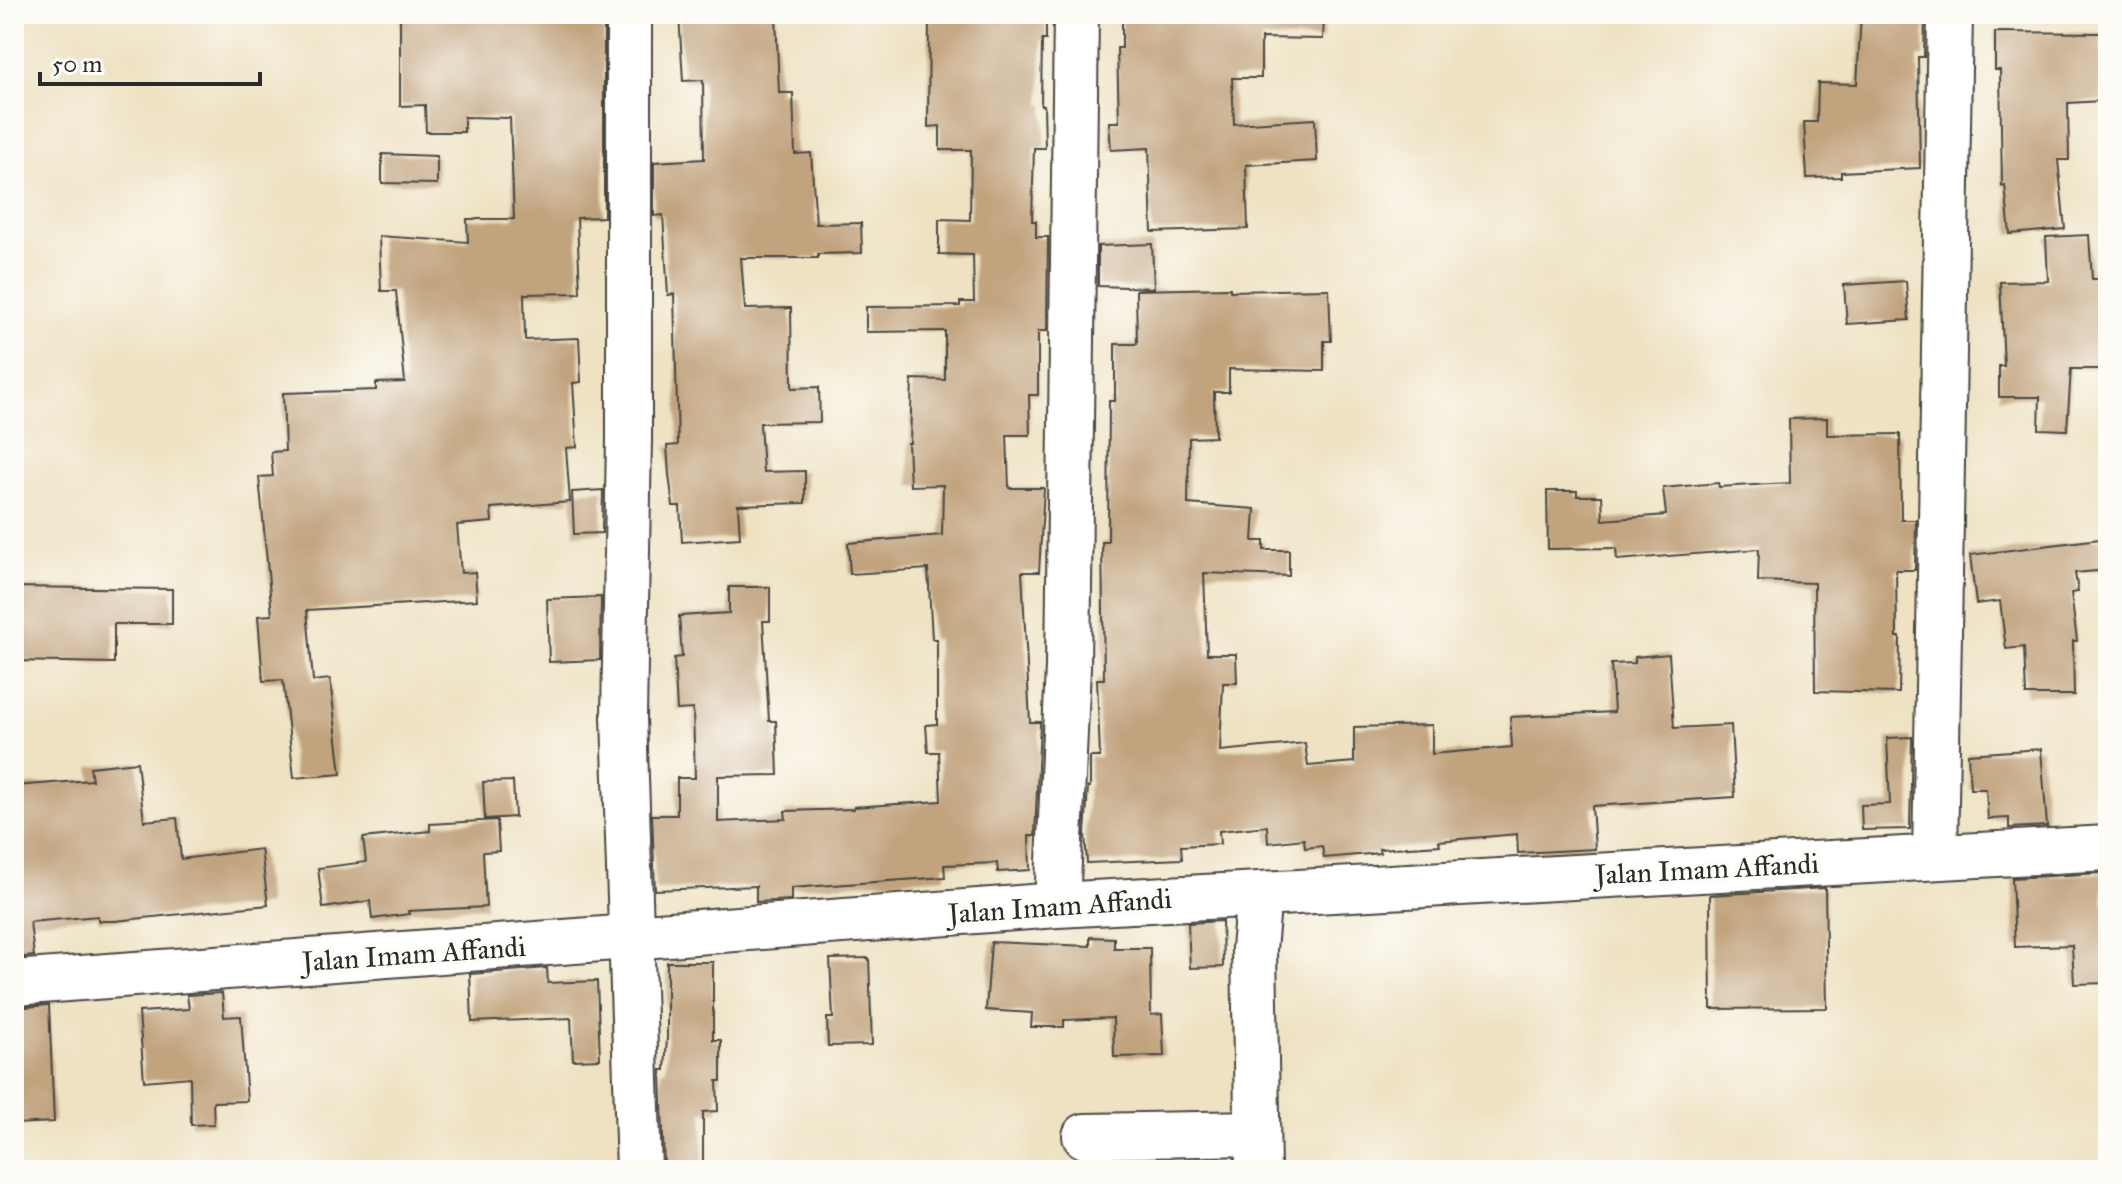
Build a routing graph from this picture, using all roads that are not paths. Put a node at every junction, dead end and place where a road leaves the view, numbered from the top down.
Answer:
1 (629, 14) edge
2 (1076, 14) edge
3 (1950, 14) edge
4 (2108, 848) edge
5 (1935, 857) junction
6 (1259, 894) junction
7 (1057, 905) junction
8 (633, 938) junction
9 (14, 983) edge
10 (1085, 1136) dead end
11 (1257, 1152) edge
12 (639, 1170) edge

1 - 8 street
2 - 7 street
3 - 5 street
4 - 5 street, Jalan Imam Affandi
5 - 6 street, Jalan Imam Affandi
6 - 7 street, Jalan Imam Affandi
6 - 11 street
7 - 8 street, Jalan Imam Affandi
8 - 9 street, Jalan Imam Affandi
8 - 12 street
10 - 11 street

